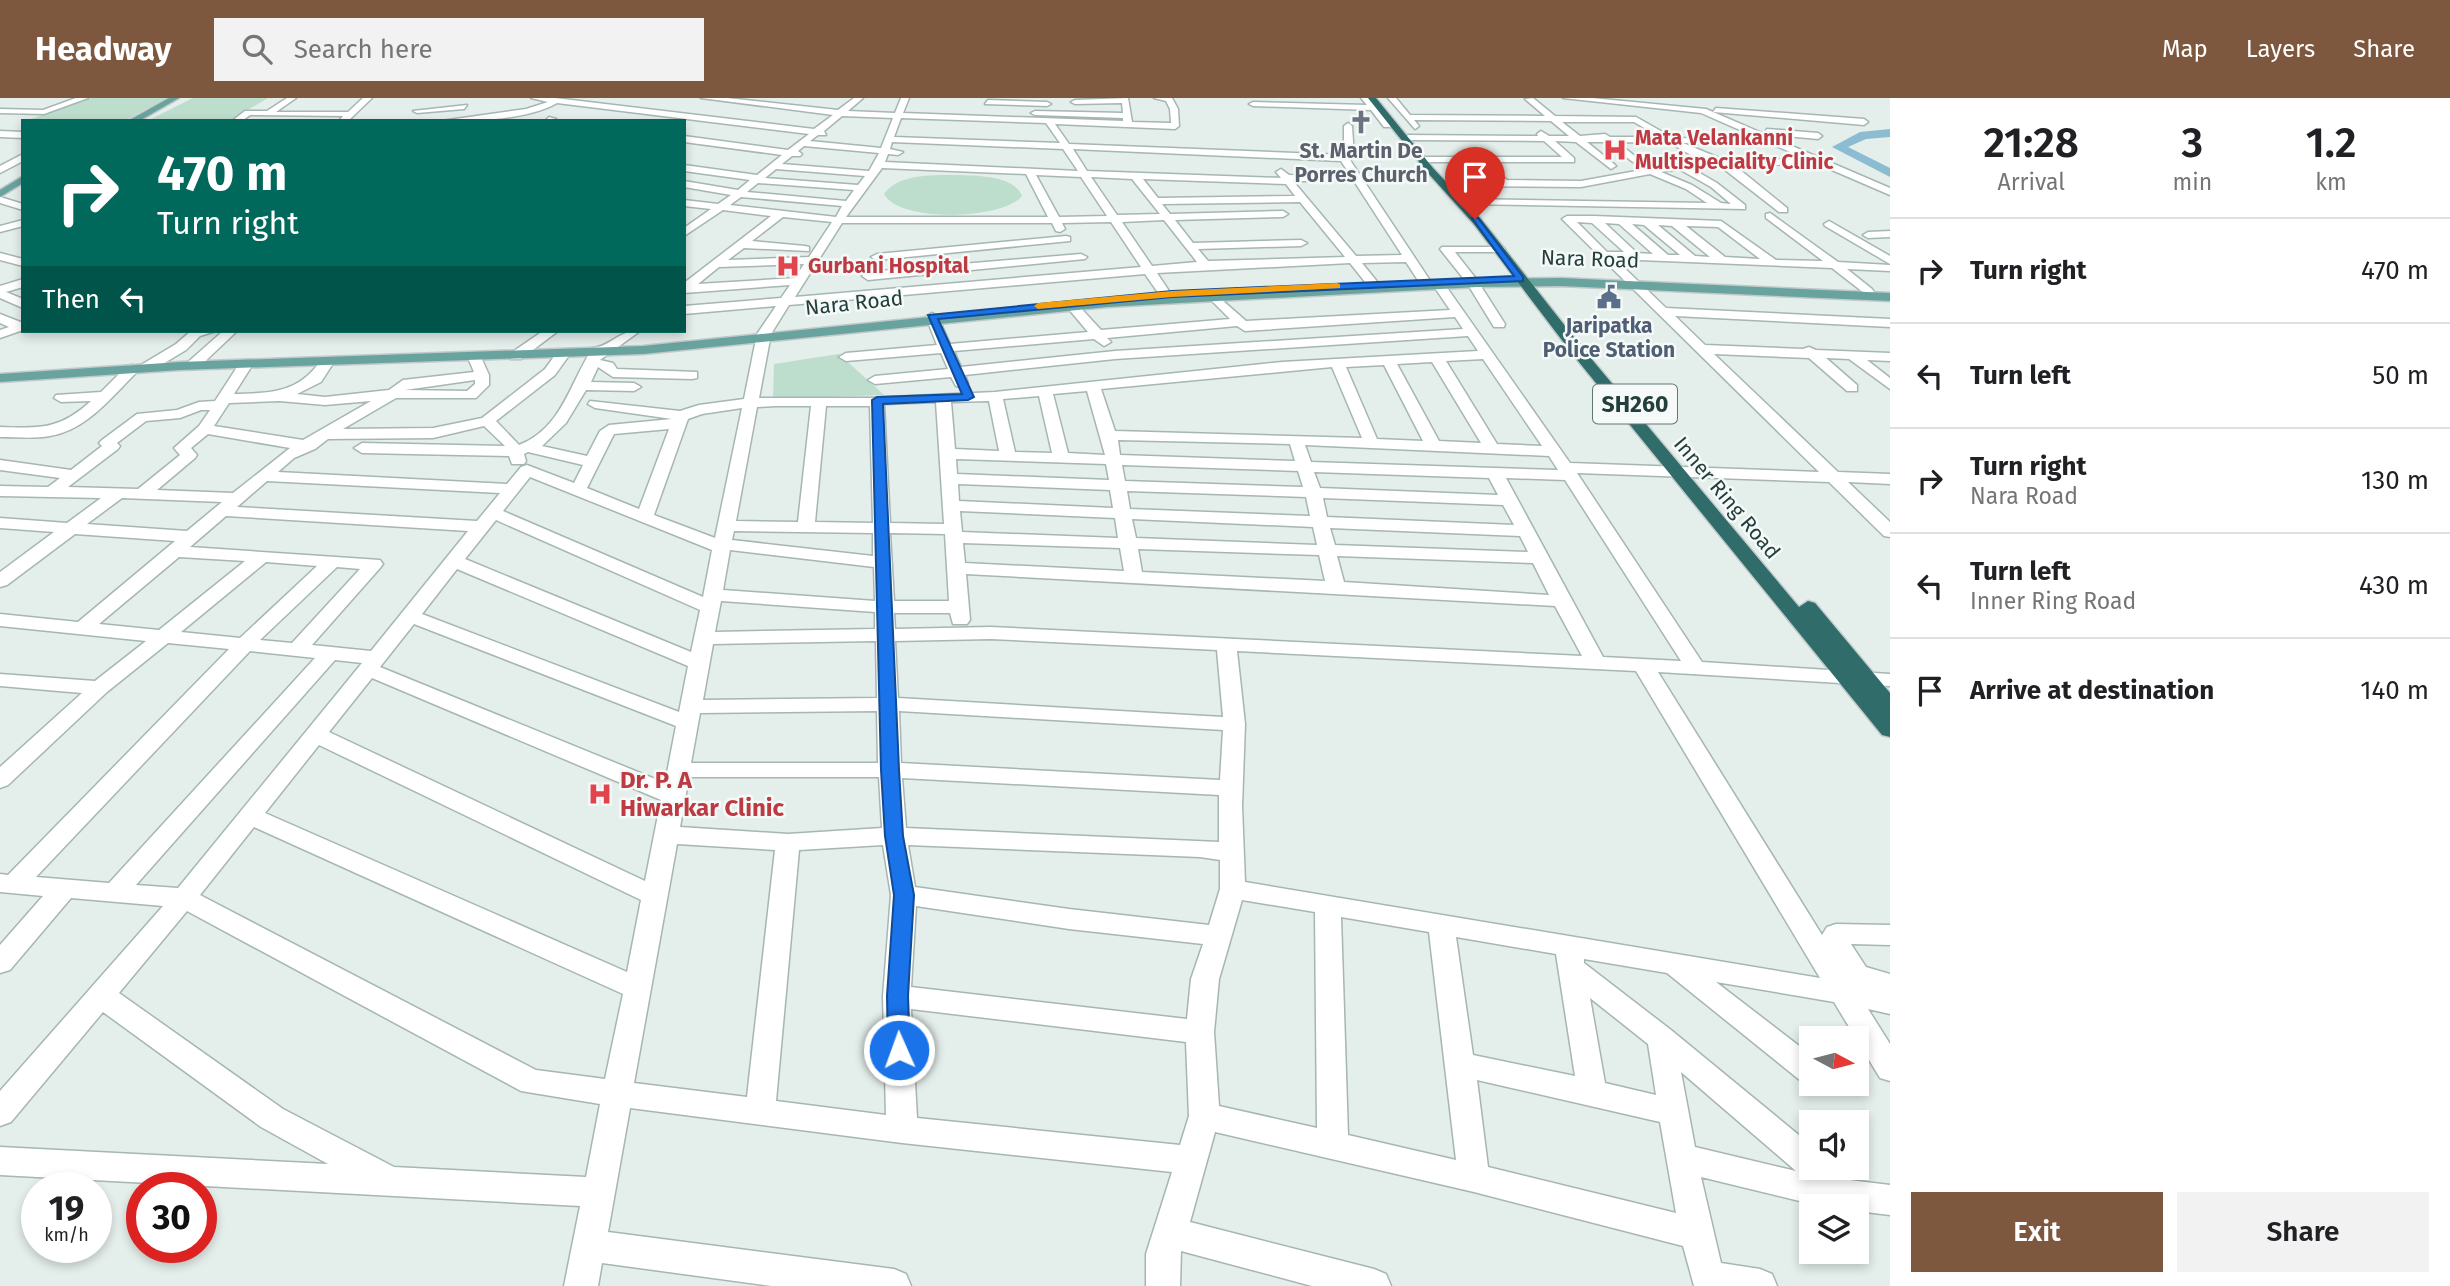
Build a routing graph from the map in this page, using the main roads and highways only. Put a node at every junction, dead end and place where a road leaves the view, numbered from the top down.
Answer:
1 (175, 98) edge
2 (1376, 104) edge
3 (136, 119) edge
4 (21, 181) edge
5 (3, 199) edge
6 (1527, 280) junction
7 (1432, 283) junction
8 (1634, 283) junction
9 (1890, 295) edge
10 (933, 319) junction
11 (1, 378) edge
12 (1685, 473) junction
13 (1880, 679) edge
14 (1890, 708) edge
15 (1890, 730) edge

1 - 3 main road
2 - 6 highway, Inner Ring Road
2 - 6 highway, Inner Ring Road
4 - 5 main road
6 - 7 main road, Nara Road
6 - 8 main road, Nara Road
6 - 12 highway, Inner Ring Road
7 - 10 main road, Nara Road
7 - 10 main road, Nara Road
8 - 9 main road, Nara Road
8 - 9 main road, Nara Road
10 - 11 main road
12 - 13 highway, Inner Ring Road
12 - 15 highway, Inner Ring Road
13 - 14 highway, Inner Ring Road

